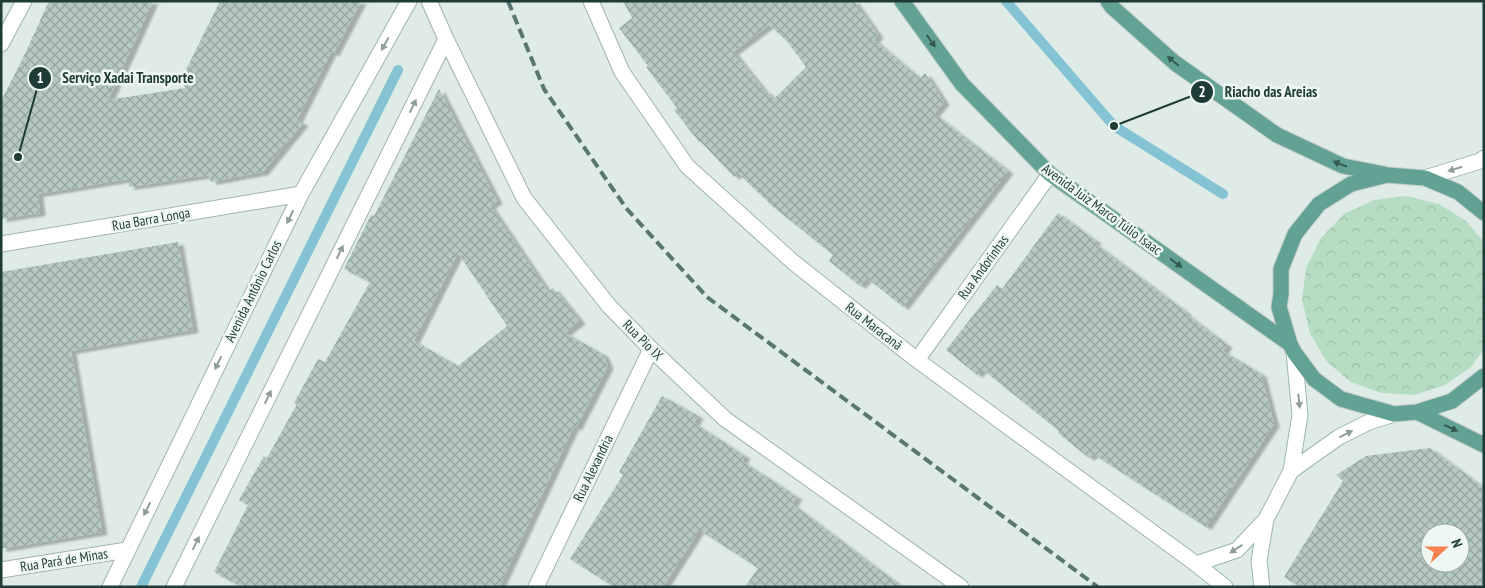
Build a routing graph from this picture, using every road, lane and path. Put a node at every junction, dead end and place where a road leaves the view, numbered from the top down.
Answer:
1 (24, 1) edge
2 (409, 1) edge
3 (429, 1) edge
4 (591, 1) edge
5 (902, 1) edge
6 (1108, 1) edge
7 (446, 39) junction
8 (1, 44) edge
9 (1484, 158) edge
10 (1050, 174) junction
11 (1388, 175) junction
12 (1425, 178) junction
13 (301, 194) junction
14 (1484, 213) edge
15 (1, 244) edge
16 (1292, 348) junction
17 (651, 349) junction
18 (917, 360) junction
19 (1484, 376) edge
20 (1417, 412) junction
21 (1394, 414) junction
22 (1484, 444) edge
23 (1291, 471) junction
24 (1266, 519) junction
25 (127, 550) junction
26 (1196, 564) junction
27 (1, 570) edge
28 (110, 587) edge
29 (174, 587) edge
30 (536, 587) edge
31 (961, 587) edge
32 (1225, 587) edge
33 (1262, 587) edge

1 - 8 street
2 -> 13 street, Avenida Antônio Carlos
3 - 7 street, Rua Pio IX
4 - 18 street, Rua Maracanã
5 -> 10 main road, Avenida Juiz Marco Túlio Isaac
11 -> 6 main road
7 - 17 street, Rua Pio IX
29 -> 7 street
9 -> 12 street
10 -> 16 main road, Avenida Juiz Marco Túlio Isaac
10 - 18 street, Rua Andorinhas
11 - 12 main road
11 - 16 main road
12 - 14 main road
13 - 15 street, Rua Barra Longa
13 -> 25 street, Avenida Antônio Carlos
16 - 21 main road
16 -> 23 street
17 - 30 street, Rua Alexandria
17 - 31 street, Rua Pio IX
18 - 26 street, Rua Maracanã
19 - 20 main road
20 - 21 main road
20 -> 22 main road
23 -> 21 street
23 - 24 street
24 -> 26 street
24 - 33 street
25 - 27 street, Rua Pará de Minas
25 - 28 street, Avenida Antônio Carlos
26 - 32 street, Rua Maracanã

